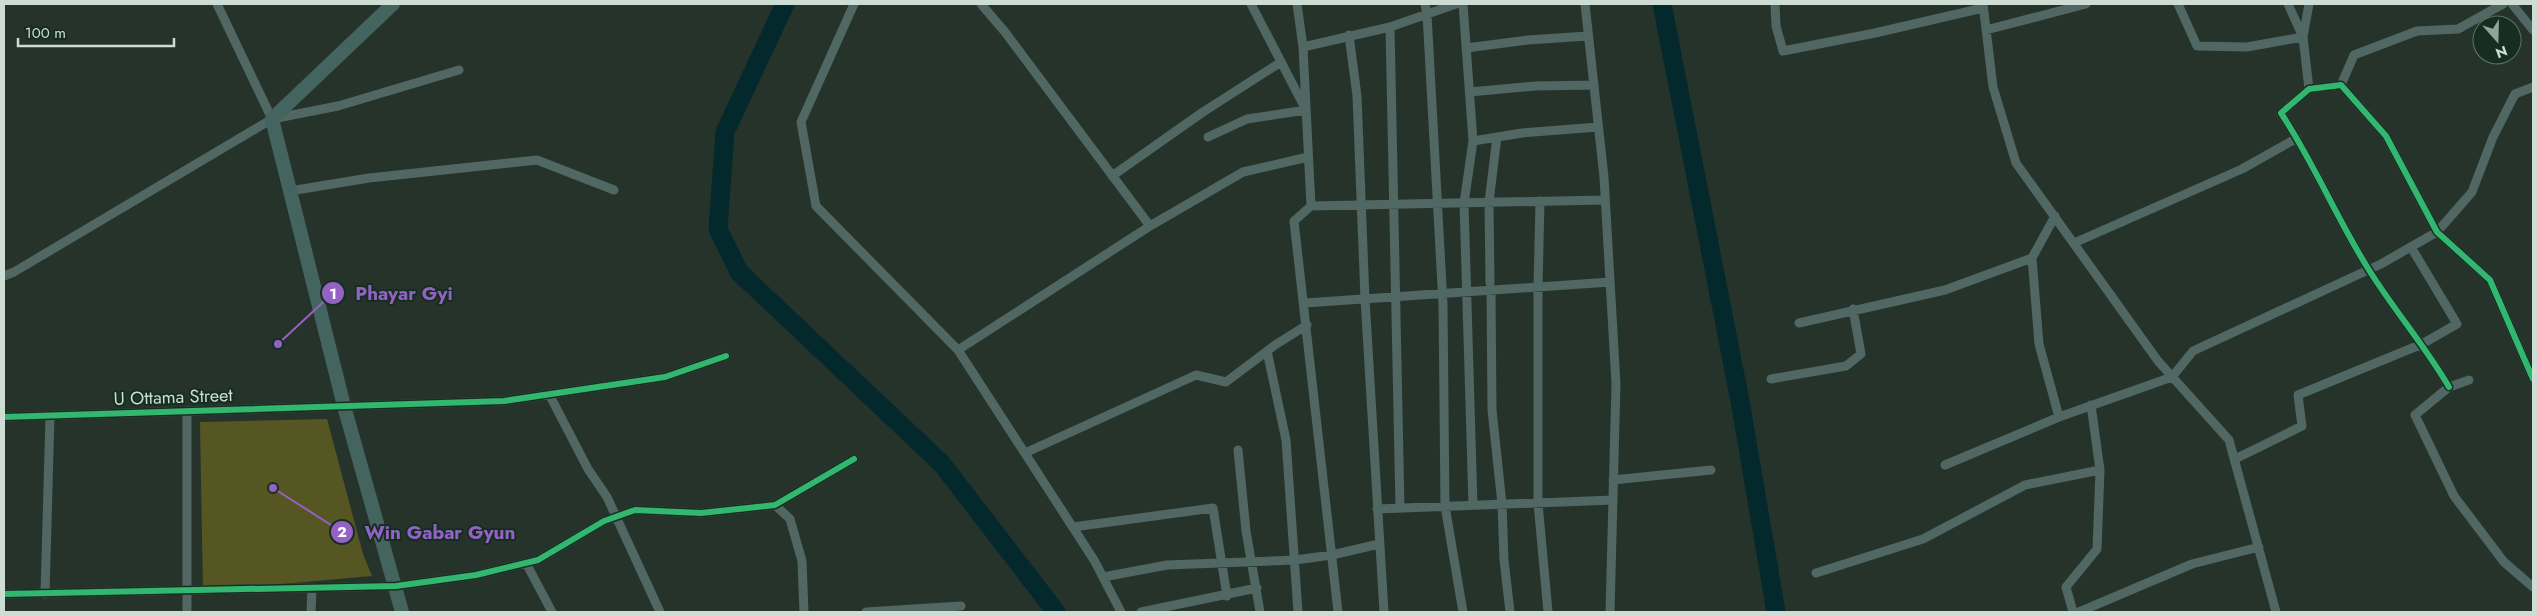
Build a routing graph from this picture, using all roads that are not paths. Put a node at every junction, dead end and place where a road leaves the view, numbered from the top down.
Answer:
1 (217, 4) edge
2 (393, 4) edge
3 (854, 4) edge
4 (981, 4) edge
5 (1251, 4) edge
6 (1297, 4) edge
7 (1424, 4) edge
8 (1456, 4) edge
9 (1463, 4) edge
10 (1585, 4) edge
11 (1775, 4) edge
12 (2086, 4) edge
13 (2178, 4) edge
14 (2288, 4) edge
15 (2309, 4) edge
16 (2503, 4) edge
17 (2512, 4) edge
18 (1983, 6) edge
19 (1427, 14) junction
20 (1390, 27) junction
21 (1986, 30) junction
22 (2533, 30) edge
23 (1349, 35) junction
24 (1588, 36) junction
25 (2303, 37) junction
26 (1303, 47) junction
27 (1466, 48) junction
28 (1281, 62) junction
29 (459, 70) dead end
30 (2340, 84) junction
31 (1594, 85) junction
32 (2533, 87) edge
33 (2309, 88) junction
34 (1470, 92) junction
35 (1306, 110) junction
36 (272, 119) junction
37 (1598, 127) junction
38 (1208, 137) dead end
39 (1497, 137) junction
40 (2298, 138) junction
41 (1473, 141) junction
42 (1308, 158) junction
43 (1112, 176) junction
44 (614, 190) dead end
45 (290, 191) junction
46 (1605, 200) junction
47 (1540, 201) junction
48 (1489, 202) junction
49 (1464, 203) junction
50 (1394, 204) junction
51 (1436, 204) junction
52 (1362, 205) junction
53 (1311, 206) junction
54 (2055, 216) junction
55 (1150, 226) junction
56 (2437, 232) junction
57 (2074, 243) junction
58 (2411, 247) junction
59 (2032, 258) junction
60 (2369, 270) junction
61 (4, 276) edge
62 (1610, 282) junction
63 (1490, 287) junction
64 (1538, 287) junction
65 (1468, 292) junction
66 (1442, 293) junction
67 (1395, 297) junction
68 (1365, 299) junction
69 (1305, 303) junction
70 (1853, 309) junction
71 (1799, 323) dead end
72 (1307, 325) junction
73 (2422, 344) junction
74 (958, 350) junction
75 (1267, 351) junction
76 (726, 356) dead end
77 (2172, 377) junction
78 (1771, 379) dead end
79 (2533, 379) edge
80 (2469, 380) dead end
81 (2449, 387) junction
82 (548, 394) junction
83 (344, 406) junction
84 (2091, 406) junction
85 (186, 411) junction
86 (50, 416) junction
87 (4, 417) edge
88 (2059, 417) junction
89 (1238, 450) dead end
90 (1024, 452) junction
91 (854, 459) dead end
92 (2235, 459) junction
93 (1945, 465) dead end
94 (1711, 470) dead end
95 (2100, 470) junction
96 (1613, 480) junction
97 (1613, 500) junction
98 (1538, 503) junction
99 (1502, 504) junction
100 (775, 505) junction
101 (1472, 505) junction
102 (1445, 506) junction
103 (1400, 508) junction
104 (1377, 509) junction
105 (615, 517) junction
106 (1073, 528) junction
107 (1379, 544) junction
108 (2259, 547) junction
109 (1332, 555) junction
110 (1295, 560) junction
111 (1252, 562) junction
112 (526, 563) junction
113 (1224, 564) junction
114 (1816, 573) dead end
115 (1103, 577) junction
116 (396, 586) junction
117 (2533, 587) edge
118 (1257, 588) junction
119 (312, 589) junction
120 (189, 591) junction
121 (4, 594) edge
122 (45, 594) junction
123 (1227, 596) junction
124 (962, 606) dead end
125 (187, 612) edge
126 (311, 612) edge
127 (402, 612) edge
128 (552, 612) edge
129 (660, 612) edge
130 (804, 612) edge
131 (866, 612) edge
132 (1121, 612) edge
133 (1141, 612) edge
134 (1260, 612) edge
135 (1298, 612) edge
136 (1338, 612) edge
137 (1384, 612) edge
138 (1463, 612) edge
139 (1510, 612) edge
140 (1548, 612) edge
141 (1610, 612) edge
142 (2073, 612) edge
143 (2078, 612) edge
144 (2276, 612) edge

1 - 36 street
2 - 36 main road
3 - 74 street
4 - 43 street
5 - 28 street
6 - 26 street
7 - 19 street
8 - 19 street
9 - 27 street
10 - 24 street
11 - 18 street
12 - 21 street
13 - 25 street
14 - 25 street
15 - 25 street
16 - 30 street
17 - 22 street
18 - 21 street
19 - 20 street
19 - 51 street
20 - 23 street
20 - 50 street
21 - 54 street
23 - 26 street
23 - 52 street
24 - 27 street
24 - 31 street
25 - 33 street
26 - 35 street
27 - 34 street
28 - 35 street
28 - 43 street
29 - 36 street
30 - 33 street
30 - 56 street
31 - 34 street
31 - 37 street
32 - 56 street
33 - 40 street
34 - 41 street
35 - 38 street
35 - 42 street
36 - 45 main road
36 - 61 street
37 - 39 street
37 - 46 street
39 - 41 street
39 - 48 street
40 - 57 street
40 - 60 street
41 - 49 street
42 - 53 street
42 - 55 street
43 - 55 street
44 - 45 street
45 - 83 main road
46 - 47 street
46 - 62 street
47 - 48 street
47 - 64 street
48 - 49 street
48 - 63 street
49 - 51 street
49 - 65 street
50 - 51 street
50 - 52 street
50 - 67 street
51 - 66 street
52 - 53 street
52 - 68 street
53 - 69 street
54 - 57 street
54 - 59 street
55 - 74 street
56 - 58 street
56 - 79 street
57 - 77 street
58 - 60 street
58 - 73 street
59 - 70 street
59 - 88 street
60 - 73 street
60 - 77 street
62 - 64 street
62 - 96 street
63 - 64 street
63 - 65 street
63 - 99 street
64 - 98 street
65 - 66 street
65 - 101 street
66 - 67 street
66 - 102 street
67 - 68 street
67 - 103 street
68 - 69 street
68 - 104 street
69 - 72 street
70 - 71 street
70 - 78 street
72 - 75 street
72 - 109 street
73 - 81 street
73 - 92 street
74 - 90 street
75 - 90 street
75 - 110 street
76 - 82 street, U Ottama Street
77 - 84 street
77 - 92 street
80 - 81 street
81 - 117 street
82 - 83 street, U Ottama Street
82 - 105 street
83 - 85 street, U Ottama Street
83 - 116 main road
84 - 88 street
84 - 95 street
85 - 86 street, U Ottama Street
85 - 120 street
86 - 87 street, U Ottama Street
86 - 122 street
88 - 93 street
89 - 111 street
90 - 106 street
91 - 100 street
92 - 108 street
94 - 96 street
95 - 114 street
95 - 142 street
96 - 97 street
97 - 98 street
97 - 141 street
98 - 99 street
98 - 140 street
99 - 101 street
99 - 139 street
100 - 105 street
100 - 130 street
101 - 102 street
102 - 103 street
102 - 138 street
103 - 104 street
104 - 107 street
105 - 112 street
105 - 129 street
106 - 113 street
106 - 115 street
107 - 109 street
107 - 137 street
108 - 143 street
108 - 144 street
109 - 110 street
109 - 136 street
110 - 111 street
110 - 135 street
111 - 113 street
111 - 118 street
112 - 116 street
112 - 128 street
113 - 115 street
113 - 123 street
115 - 132 street
116 - 119 street
116 - 127 main road
118 - 123 street
118 - 134 street
119 - 120 street
119 - 126 street
120 - 122 street
120 - 125 street
121 - 122 street
123 - 133 street
124 - 131 street

